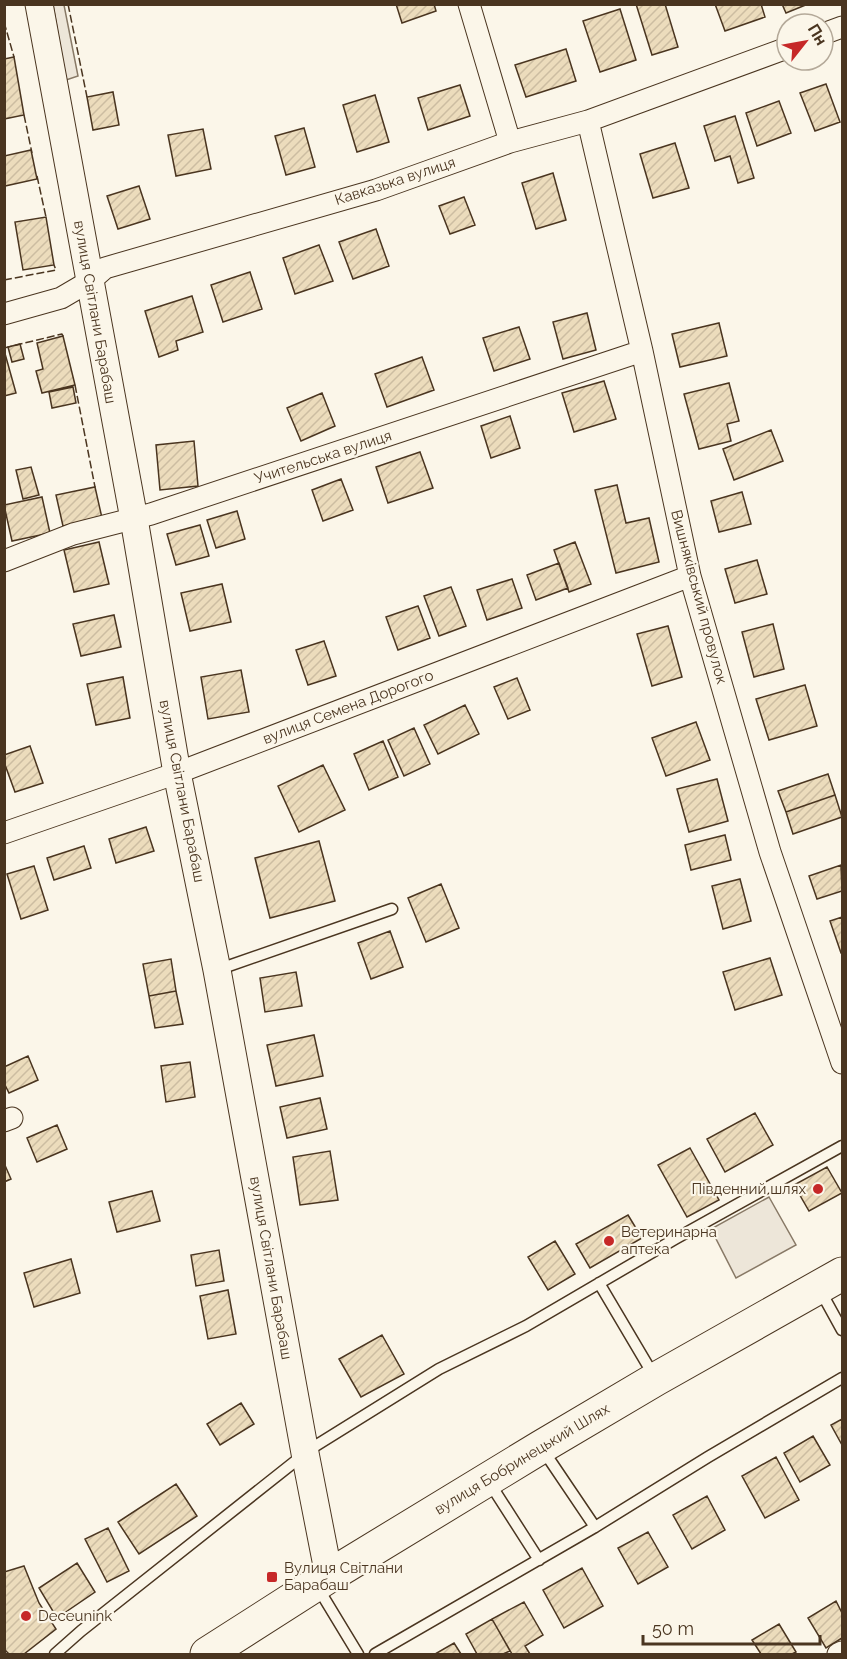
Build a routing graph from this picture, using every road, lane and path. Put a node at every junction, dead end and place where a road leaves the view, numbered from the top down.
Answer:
1 (39, 4) edge
2 (469, 4) edge
3 (775, 52) edge
4 (588, 121) junction
5 (510, 142) junction
6 (90, 281) junction
7 (4, 314) edge
8 (642, 351) junction
9 (134, 519) junction
10 (4, 561) edge
11 (690, 576) junction
12 (177, 773) junction
13 (4, 833) edge
14 (392, 909) dead end
15 (217, 970) junction
16 (843, 1063) edge
17 (843, 1146) edge
18 (831, 1281) edge
19 (599, 1283) junction
20 (843, 1330) edge
21 (843, 1378) edge
22 (656, 1379) junction
23 (541, 1448) junction
24 (305, 1453) junction
25 (488, 1480) junction
26 (595, 1527) junction
27 (539, 1560) junction
28 (322, 1580) junction
29 (843, 1652) edge
30 (55, 1654) edge
31 (207, 1654) edge
32 (358, 1654) edge
33 (375, 1654) edge
34 (838, 1654) edge

1 - 6 street, вулиця Світлани Барабаш
2 - 5 street
3 - 4 street, Кавказька вулиця
4 - 5 street, Кавказька вулиця
4 - 8 street, Вишняківський провулок
5 - 6 street, Кавказька вулиця
6 - 7 street, Кавказька вулиця
6 - 9 street, вулиця Світлани Барабаш
8 - 9 street, Учительська вулиця
8 - 11 street, Вишняківський провулок
9 - 10 street, Учительська вулиця
9 - 12 street, вулиця Світлани Барабаш
11 - 12 street, вулиця Семена Дорогого
11 - 16 street, Вишняківський провулок
12 - 13 street, вулиця Семена Дорогого
12 - 15 street, вулиця Світлани Барабаш
14 - 15 lane
15 - 24 street, вулиця Світлани Барабаш
17 - 19 lane
18 - 20 lane
18 - 22 main road, вулиця Бобринецький Шлях
19 - 22 lane
19 - 24 lane
21 - 26 lane
22 - 23 main road, вулиця Бобринецький Шлях
23 - 25 main road, вулиця Бобринецький Шлях
23 - 26 lane
24 - 28 street, вулиця Світлани Барабаш
24 - 30 lane
25 - 27 lane
25 - 28 main road, вулиця Бобринецький Шлях
26 - 27 lane
27 - 33 lane
28 - 31 main road, вулиця Бобринецький Шлях
28 - 32 lane
29 - 34 street

